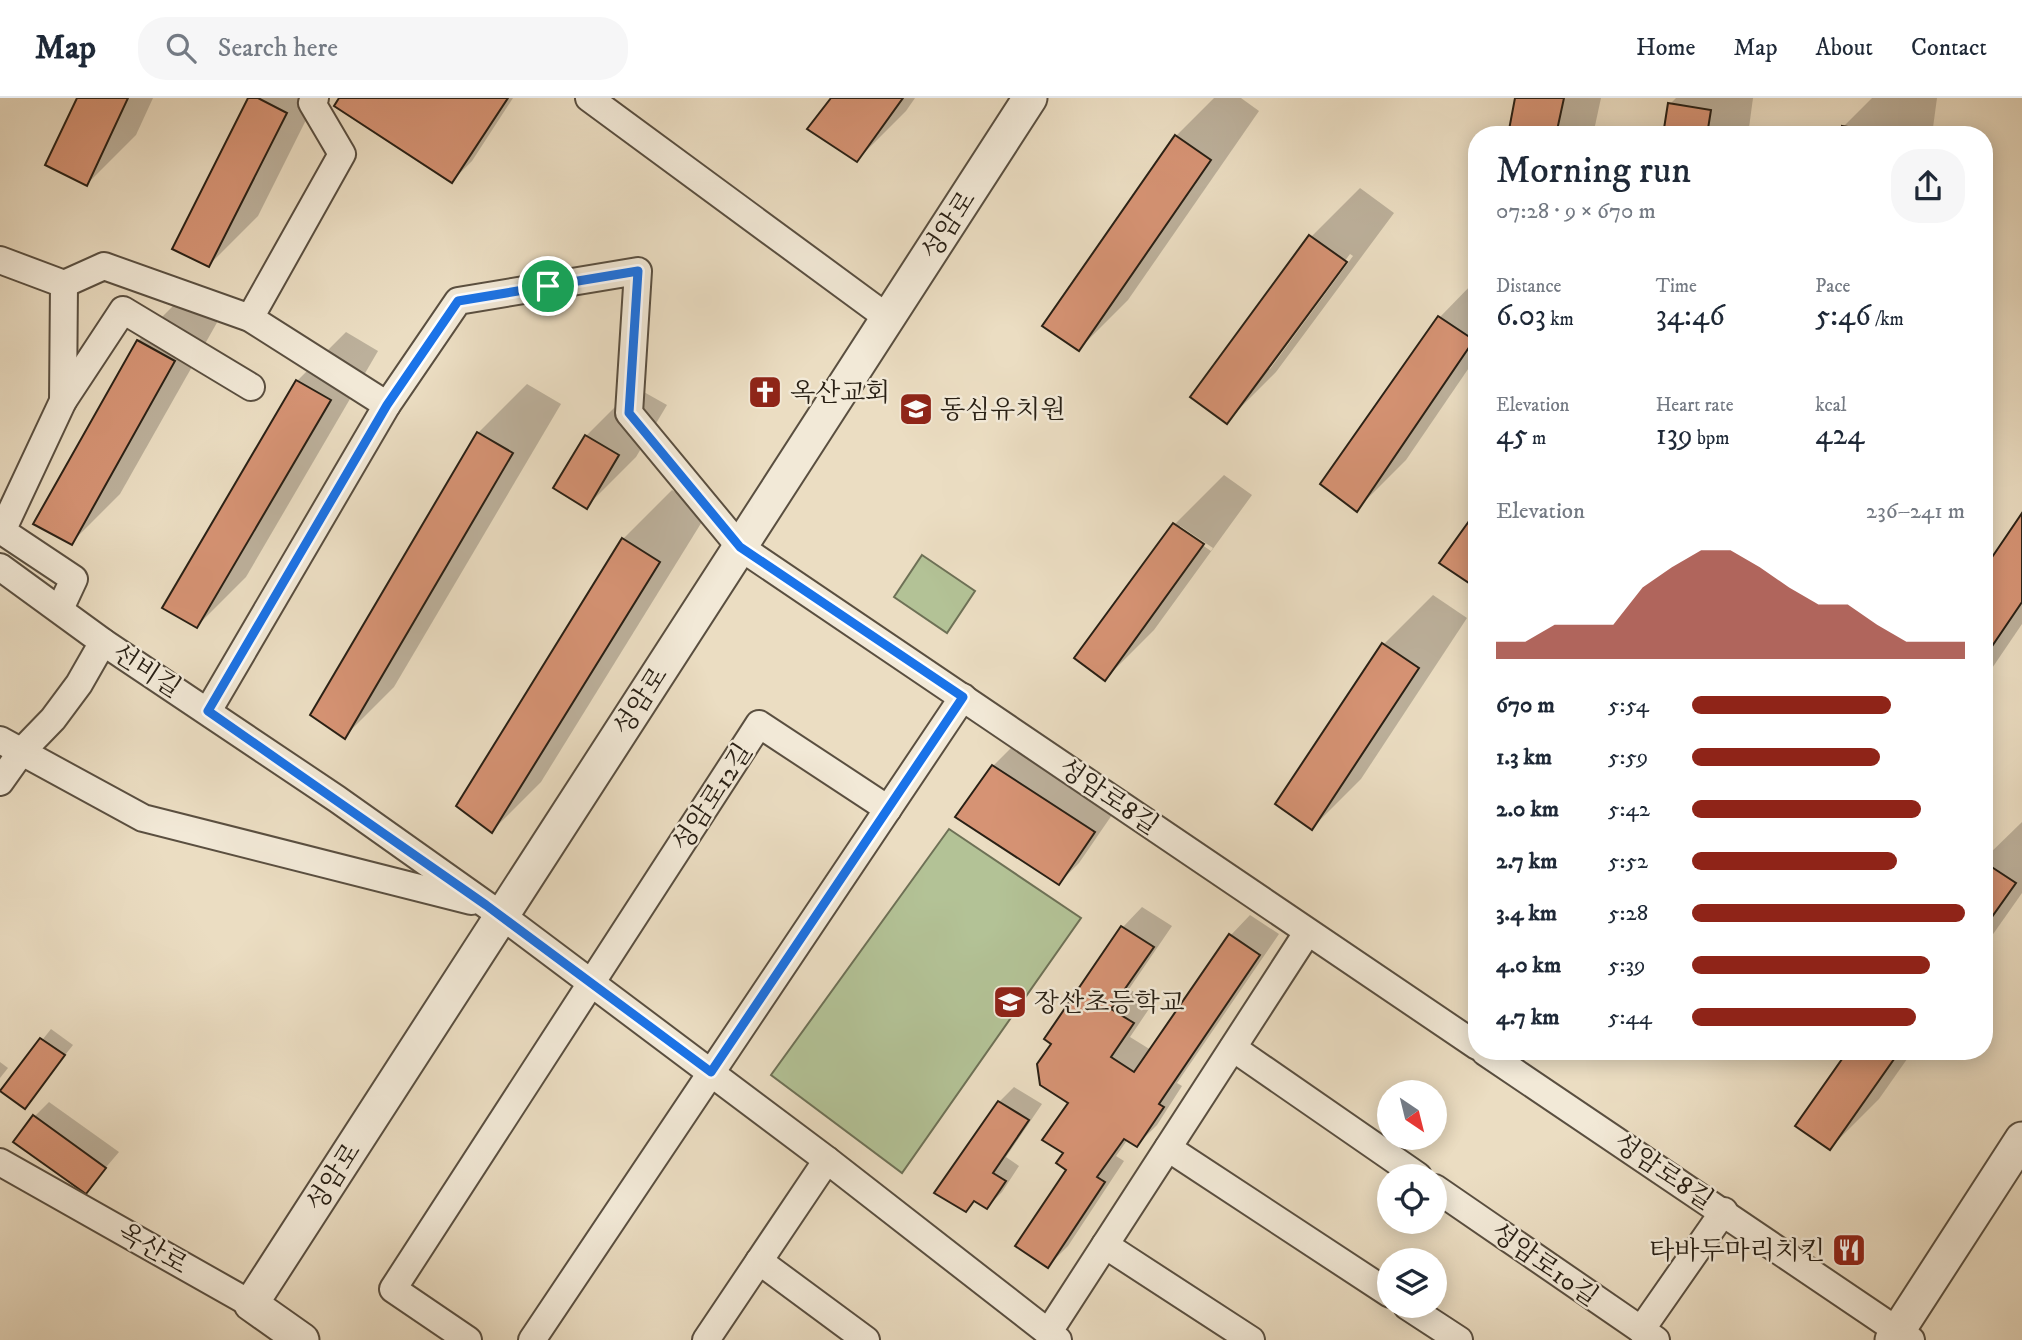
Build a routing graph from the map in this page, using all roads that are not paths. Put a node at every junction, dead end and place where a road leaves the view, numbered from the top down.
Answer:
1 (315, 98) edge
2 (589, 98) edge
3 (1030, 98) edge
4 (0, 260) edge
5 (64, 284) junction
6 (250, 318) junction
7 (888, 318) junction
8 (251, 387) dead end
9 (63, 401) junction
10 (387, 405) junction
11 (740, 547) junction
12 (0, 567) edge
13 (60, 609) junction
14 (103, 642) junction
15 (963, 697) junction
16 (208, 711) junction
17 (11, 746) edge
18 (0, 782) edge
19 (888, 809) junction
20 (494, 911) junction
21 (1307, 933) junction
22 (591, 983) junction
23 (1468, 1040) edge
24 (1233, 1048) junction
25 (1497, 1060) edge
26 (711, 1072) junction
27 (2022, 1139) edge
28 (1168, 1148) junction
29 (827, 1160) junction
30 (0, 1162) edge
31 (1401, 1164) edge
32 (1447, 1196) edge
33 (1724, 1211) junction
34 (1105, 1245) junction
35 (759, 1261) junction
36 (1377, 1285) edge
37 (251, 1304) junction
38 (1425, 1318) edge
39 (1648, 1335) edge
40 (1053, 1336) edge
41 (1900, 1337) edge
42 (302, 1340) edge
43 (468, 1340) edge
44 (532, 1340) edge
45 (706, 1340) edge
46 (866, 1340) edge
47 (1251, 1340) edge
48 (1459, 1340) edge

1 - 6 street
2 - 7 street
3 - 7 street, 성암로
4 - 5 street
5 - 6 street
5 - 9 street
6 - 10 street
7 - 11 street, 성암로
8 - 9 street
9 - 13 street
10 - 11 street, 성암로8길
10 - 16 street
11 - 15 street, 성암로8길
11 - 20 street, 성암로
12 - 13 street, 선비길
13 - 14 street, 선비길
14 - 16 street, 선비길
14 - 17 street
15 - 19 street
15 - 21 street, 성암로8길
16 - 20 street, 선비길
17 - 18 street
17 - 20 street
19 - 22 street, 성암로12길
19 - 26 street
20 - 22 street
20 - 37 street, 성암로
21 - 23 street, 성암로8길
21 - 24 street
22 - 26 street
22 - 43 street, 성암로12길
24 - 28 street
24 - 31 street
25 - 33 street, 성암로8길
26 - 29 street
26 - 44 street
27 - 41 street
28 - 34 street
28 - 36 street
29 - 35 street
29 - 40 street
30 - 37 street, 옥산로
32 - 39 street, 성암로10길
33 - 39 street
33 - 41 street, 성암로8길
34 - 40 street
34 - 47 street
35 - 45 street
35 - 46 street
37 - 42 street, 옥산로
38 - 48 street

